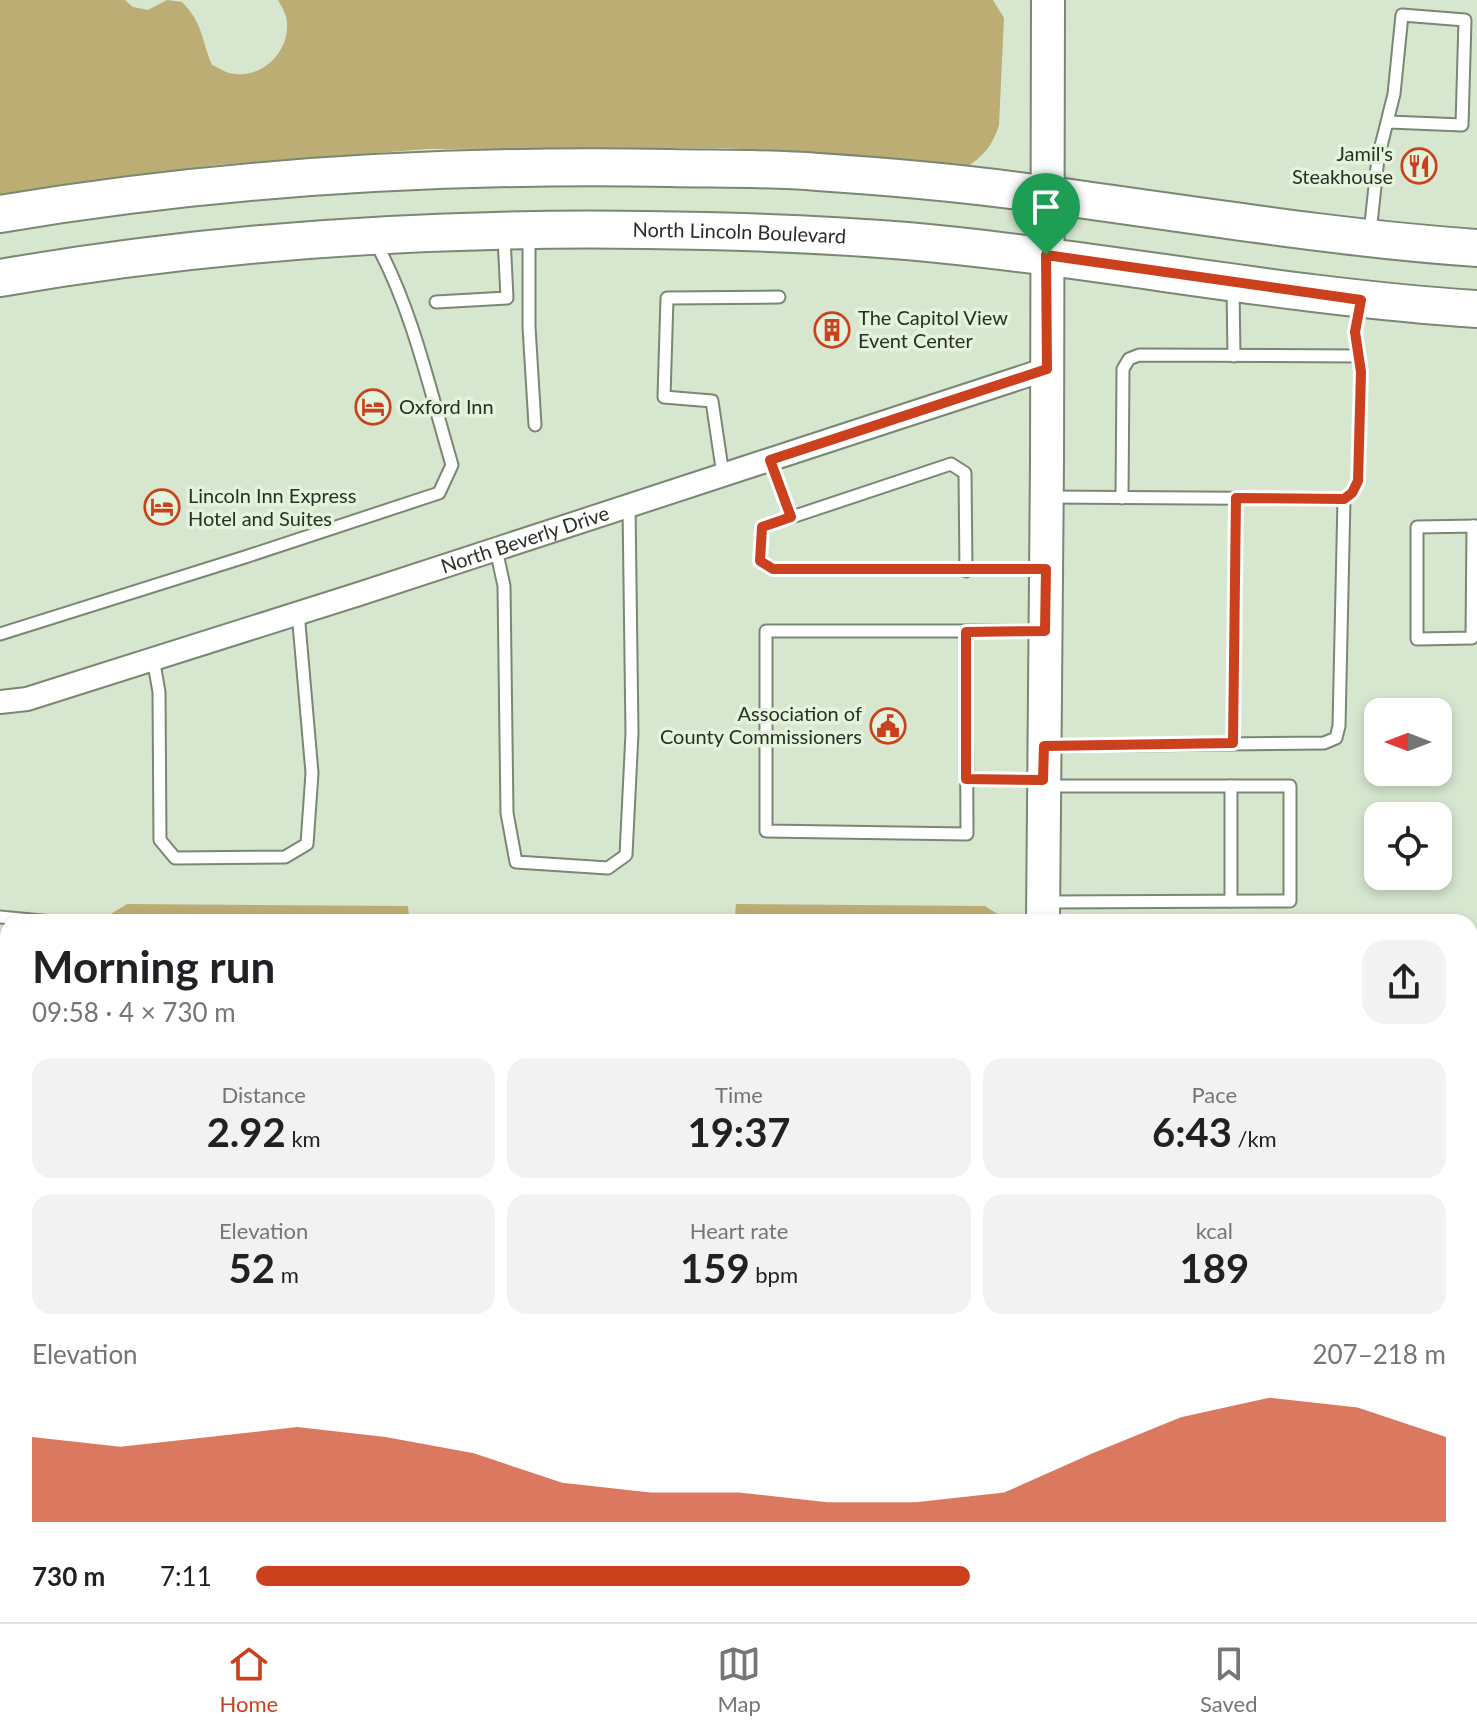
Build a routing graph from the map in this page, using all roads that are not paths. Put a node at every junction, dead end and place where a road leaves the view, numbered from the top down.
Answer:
1 (1048, 0) edge
2 (1389, 122) junction
3 (1046, 194) junction
4 (0, 214) edge
5 (516, 229) junction
6 (372, 235) junction
7 (1370, 238) junction
8 (1477, 248) edge
9 (1046, 255) junction
10 (0, 278) edge
11 (1233, 282) junction
12 (779, 297) dead end
13 (1361, 300) junction
14 (436, 302) dead end
15 (1477, 309) edge
16 (1234, 356) junction
17 (1358, 356) junction
18 (1047, 369) junction
19 (535, 425) dead end
20 (770, 460) junction
21 (723, 475) junction
22 (1047, 497) junction
23 (1122, 498) junction
24 (1236, 498) junction
25 (1344, 499) junction
26 (629, 506) junction
27 (791, 517) junction
28 (1475, 526) edge
29 (496, 549) junction
30 (1046, 569) junction
31 (966, 571) junction
32 (298, 611) junction
33 (1045, 631) junction
34 (966, 632) junction
35 (0, 634) edge
36 (153, 657) junction
37 (0, 702) edge
38 (1233, 743) junction
39 (1044, 746) junction
40 (966, 779) junction
41 (1043, 783) junction
42 (1231, 786) junction
43 (1231, 901) junction
44 (1043, 912) edge

1 - 3 main road
2 - 2 lane
2 - 7 lane
3 - 4 main road
3 - 7 main road
3 - 9 main road
5 - 6 main road, North Lincoln Boulevard
5 - 9 main road, North Lincoln Boulevard
5 - 14 lane
5 - 19 lane
6 - 10 main road, North Lincoln Boulevard
6 - 35 lane
7 - 8 main road
9 - 11 main road, North Lincoln Boulevard
9 - 18 main road
11 - 13 main road, North Lincoln Boulevard
11 - 16 lane
12 - 21 lane
13 - 15 main road, North Lincoln Boulevard
13 - 17 lane
16 - 17 lane
16 - 23 lane
17 - 25 lane
18 - 20 street, North Beverly Drive
18 - 22 main road
20 - 21 street, North Beverly Drive
20 - 27 lane
21 - 26 street, North Beverly Drive
22 - 23 lane
22 - 30 main road
23 - 24 lane
24 - 25 lane
24 - 38 lane
25 - 38 lane
26 - 29 street, North Beverly Drive
26 - 29 lane
27 - 31 lane
27 - 31 lane
28 - 28 lane
29 - 32 street, North Beverly Drive
30 - 31 lane
30 - 33 main road
32 - 36 street, North Beverly Drive
32 - 36 lane
33 - 34 lane
33 - 39 main road
34 - 40 lane
34 - 40 lane
36 - 37 street, North Beverly Drive
38 - 39 lane
39 - 41 main road
40 - 41 lane
41 - 42 lane
41 - 44 main road
42 - 43 lane
42 - 43 lane
43 - 44 lane

